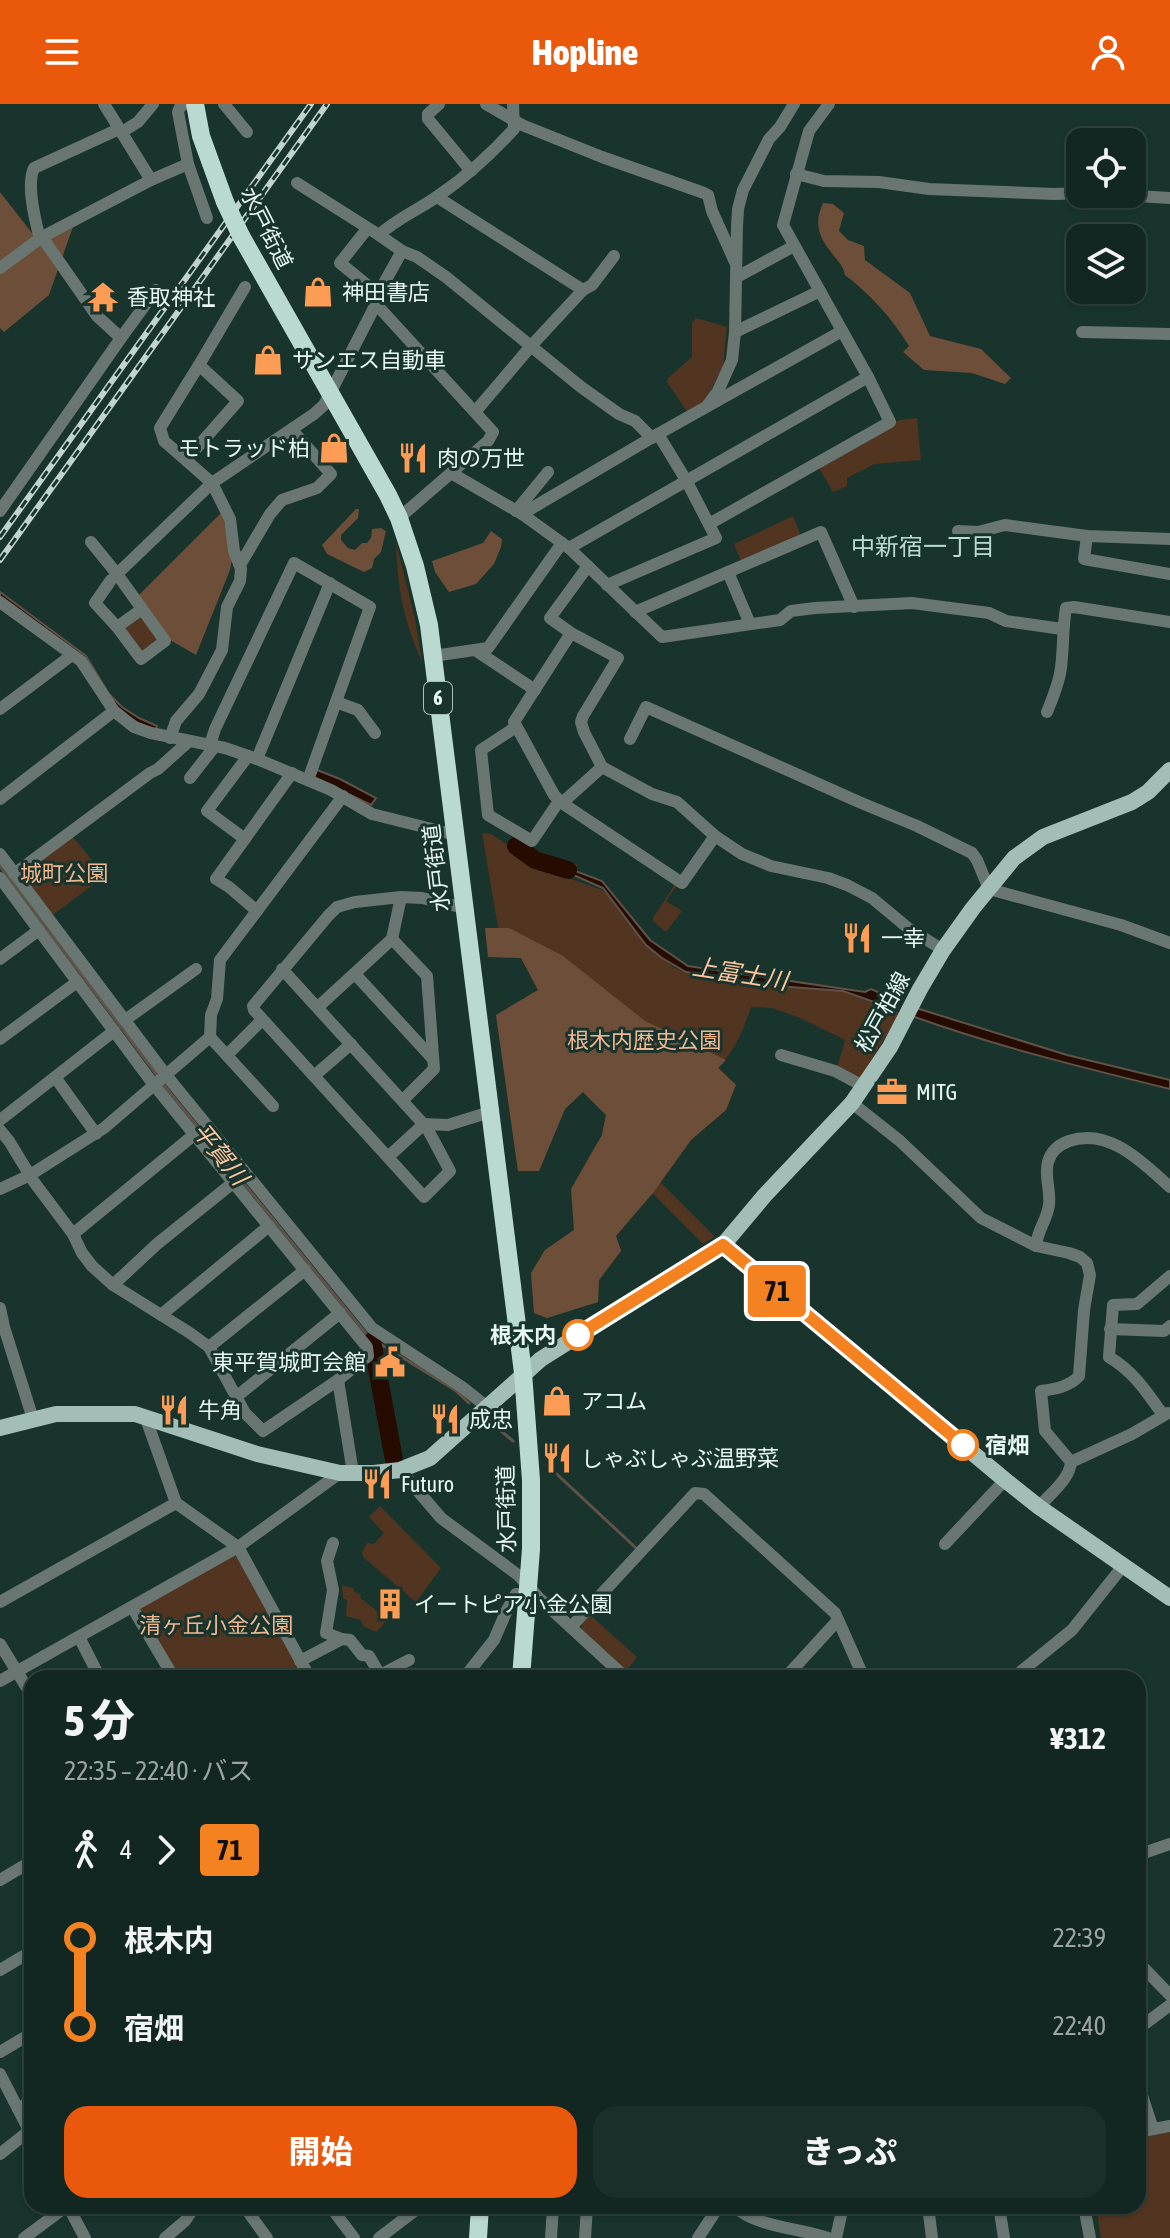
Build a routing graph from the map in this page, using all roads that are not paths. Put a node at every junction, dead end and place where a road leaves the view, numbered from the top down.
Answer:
1 (104, 104) edge
2 (153, 104) edge
3 (184, 104) edge
4 (195, 104) edge
5 (224, 104) edge
6 (439, 104) edge
7 (486, 104) edge
8 (513, 104) edge
9 (794, 104) edge
10 (829, 104) edge
11 (514, 119) junction
12 (120, 130) junction
13 (247, 132) dead end
14 (188, 164) junction
15 (471, 171) junction
16 (796, 174) junction
17 (151, 180) junction
18 (297, 183) dead end
19 (1066, 194) edge
20 (437, 197) junction
21 (1146, 197) edge
22 (1170, 198) edge
23 (207, 218) dead end
24 (367, 229) junction
25 (379, 235) junction
26 (41, 238) junction
27 (794, 246) junction
28 (402, 251) junction
29 (614, 256) dead end
30 (0, 268) edge
31 (737, 271) junction
32 (245, 287) dead end
33 (156, 290) dead end
34 (583, 290) junction
35 (820, 291) junction
36 (377, 299) junction
37 (842, 331) junction
38 (735, 332) junction
39 (1082, 332) dead end
40 (1170, 334) edge
41 (121, 338) junction
42 (531, 346) junction
43 (199, 365) junction
44 (868, 377) junction
45 (331, 392) junction
46 (706, 409) junction
47 (475, 412) junction
48 (292, 430) junction
49 (655, 436) junction
50 (186, 460) junction
51 (548, 472) dead end
52 (451, 473) junction
53 (686, 480) junction
54 (212, 483) junction
55 (0, 511) edge
56 (519, 513) junction
57 (399, 518) junction
58 (709, 524) junction
59 (958, 531) dead end
60 (1087, 536) junction
61 (1170, 539) edge
62 (91, 542) dead end
63 (566, 545) junction
64 (240, 565) junction
65 (588, 566) junction
66 (728, 572) junction
67 (1170, 574) edge
68 (114, 577) junction
69 (330, 583) junction
70 (607, 585) junction
71 (854, 607) junction
72 (9, 608) edge
73 (142, 609) junction
74 (635, 612) junction
75 (1170, 622) edge
76 (750, 624) junction
77 (117, 627) junction
78 (1062, 629) junction
79 (571, 633) junction
80 (475, 650) junction
81 (72, 655) junction
82 (433, 656) junction
83 (535, 690) junction
84 (336, 702) junction
85 (0, 709) edge
86 (114, 711) junction
87 (1047, 712) dead end
88 (516, 727) junction
89 (171, 732) junction
90 (375, 733) dead end
91 (630, 739) dead end
92 (188, 742) junction
93 (213, 746) junction
94 (253, 758) junction
95 (602, 767) junction
96 (1170, 770) edge
97 (292, 773) junction
98 (190, 778) dead end
99 (308, 780) junction
100 (343, 796) junction
101 (0, 799) edge
102 (560, 802) junction
103 (456, 835) junction
104 (715, 836) junction
105 (245, 839) junction
106 (0, 854) edge
107 (4, 880) edge
108 (989, 889) junction
109 (401, 897) junction
110 (465, 908) junction
111 (257, 911) junction
112 (39, 930) junction
113 (392, 939) junction
114 (1170, 943) edge
115 (943, 950) junction
116 (0, 959) edge
117 (196, 969) dead end
118 (282, 969) junction
119 (355, 974) junction
120 (77, 982) junction
121 (318, 1007) junction
122 (125, 1020) junction
123 (262, 1020) junction
124 (114, 1031) junction
125 (210, 1037) junction
126 (0, 1039) edge
127 (351, 1044) junction
128 (227, 1055) junction
129 (781, 1055) dead end
130 (433, 1059) junction
131 (166, 1075) junction
132 (314, 1076) junction
133 (55, 1077) junction
134 (154, 1085) junction
135 (863, 1086) junction
136 (403, 1100) junction
137 (852, 1103) junction
138 (273, 1106) dead end
139 (490, 1112) junction
140 (0, 1120) edge
141 (424, 1124) junction
142 (0, 1130) edge
143 (96, 1134) junction
144 (195, 1134) junction
145 (388, 1157) junction
146 (30, 1175) junction
147 (234, 1182) junction
148 (1170, 1187) edge
149 (0, 1189) edge
150 (269, 1226) junction
151 (73, 1234) junction
152 (723, 1245) junction
153 (1036, 1246) junction
154 (305, 1270) junction
155 (1170, 1276) edge
156 (113, 1285) junction
157 (0, 1308) edge
158 (340, 1313) junction
159 (161, 1315) junction
160 (1170, 1326) edge
161 (2, 1328) edge
162 (1110, 1329) junction
163 (209, 1347) junction
164 (523, 1373) junction
165 (338, 1380) junction
166 (236, 1397) junction
167 (486, 1406) junction
168 (1166, 1414) edge
169 (145, 1416) junction
170 (33, 1419) junction
171 (0, 1428) edge
172 (263, 1431) junction
173 (257, 1454) junction
174 (1071, 1462) junction
175 (400, 1470) junction
176 (346, 1473) junction
177 (1005, 1480) junction
178 (176, 1503) junction
179 (1039, 1507) junction
180 (333, 1543) dead end
181 (945, 1544) dead end
182 (238, 1547) junction
183 (1123, 1566) junction
184 (528, 1592) junction
185 (1170, 1598) edge
186 (0, 1602) edge
187 (132, 1607) junction
188 (838, 1620) junction
189 (571, 1627) junction
190 (79, 1637) junction
191 (342, 1639) junction
192 (0, 1644) edge
193 (409, 1660) dead end
194 (300, 1661) junction
195 (96, 1670) edge
196 (169, 1670) edge
197 (305, 1670) edge
198 (377, 1670) edge
199 (390, 1670) edge
200 (470, 1670) edge
201 (522, 1670) edge
202 (617, 1670) edge
203 (792, 1670) edge
204 (860, 1670) edge
205 (1023, 1670) edge
206 (18, 1671) junction
207 (0, 1681) edge
208 (24, 1682) edge
209 (1170, 1844) edge
210 (1146, 1852) edge
211 (24, 1866) edge
212 (0, 1880) edge
213 (24, 1956) edge
214 (0, 1970) edge
215 (1146, 1970) edge
216 (1170, 1995) edge
217 (1170, 2005) edge
218 (1146, 2023) edge
219 (24, 2038) edge
220 (0, 2052) edge
221 (0, 2074) edge
222 (24, 2105) edge
223 (1146, 2108) edge
224 (18, 2109) junction
225 (24, 2121) edge
226 (1170, 2126) edge
227 (1153, 2129) junction
228 (1146, 2130) edge
229 (24, 2139) edge
230 (0, 2154) edge
231 (57, 2214) edge
232 (72, 2214) edge
233 (190, 2214) edge
234 (249, 2214) edge
235 (336, 2214) edge
236 (410, 2214) edge
237 (480, 2214) edge
238 (552, 2214) edge
239 (586, 2214) edge
240 (714, 2214) edge
241 (746, 2214) edge
242 (841, 2214) edge
243 (929, 2214) edge
244 (1000, 2214) edge
245 (1086, 2214) edge
246 (262, 2236) edge
247 (24, 2238) edge
248 (85, 2238) edge
249 (165, 2238) edge
250 (354, 2238) edge
251 (379, 2238) edge
252 (478, 2238) edge
253 (551, 2238) edge
254 (585, 2238) edge
255 (698, 2238) edge
256 (828, 2238) edge
257 (836, 2238) edge
258 (932, 2238) edge
259 (1004, 2238) edge
260 (1090, 2238) edge

1 - 12 street
2 - 12 street
3 - 14 street
4 - 45 highway, 水戸街道 / 6, bridge
5 - 13 street
6 - 15 street
7 - 11 street
8 - 11 street
9 - 31 street
10 - 16 street
11 - 15 street
11 - 31 street
12 - 17 street
12 - 26 street
14 - 17 street
14 - 23 street
15 - 20 street
16 - 19 street
16 - 27 street
17 - 26 street
18 - 24 street
20 - 25 street
20 - 34 street
21 - 22 street
24 - 25 street
24 - 36 street
25 - 28 street
26 - 30 street
26 - 41 street
27 - 31 street
27 - 35 street
28 - 36 street
28 - 42 street
29 - 34 street
31 - 38 street
32 - 43 street
33 - 41 street
34 - 42 street
35 - 37 street
35 - 38 street
36 - 45 street
36 - 47 street
37 - 44 street
37 - 46 street
38 - 46 street
39 - 40 street
41 - 55 street
42 - 47 street
42 - 49 street
43 - 50 street
43 - 50 street
44 - 53 street
44 - 58 street
45 - 48 street
45 - 57 highway, 水戸街道 / 6
46 - 49 street
47 - 52 street
48 - 54 street
48 - 64 street
49 - 53 street
49 - 56 street
50 - 54 street
51 - 56 street
52 - 56 street
52 - 57 street
53 - 58 street
53 - 63 street
54 - 64 street
54 - 68 street
56 - 63 street
57 - 82 highway, 水戸街道 / 6
58 - 70 street
59 - 60 street
60 - 61 street
60 - 67 street
62 - 68 street
63 - 65 street
63 - 80 street
64 - 89 street
65 - 70 street
65 - 79 street
66 - 71 street
66 - 74 street
66 - 76 street
68 - 73 street
68 - 77 street
69 - 84 street
69 - 93 street
69 - 94 street
70 - 74 street
71 - 76 street
71 - 78 street
72 - 81 street
73 - 77 street
73 - 77 street
74 - 76 street
75 - 78 street
78 - 87 street
79 - 83 street
79 - 95 street
80 - 82 street
80 - 83 street
81 - 85 street
81 - 86 street
82 - 103 highway, 水戸街道 / 6
83 - 88 street
84 - 90 street
84 - 99 street
86 - 89 street
86 - 101 street
88 - 102 street
88 - 102 street
89 - 92 street
91 - 108 street
92 - 93 street
92 - 107 street
93 - 94 street
93 - 98 street
94 - 97 street
94 - 105 street
95 - 102 street
95 - 104 street
96 - 108 main road, 松戸柏線
97 - 99 street
97 - 105 street
99 - 100 street
100 - 103 street
100 - 111 street
102 - 104 street
103 - 110 highway, 水戸街道 / 6
104 - 115 street
105 - 111 street
106 - 107 street
107 - 112 street
107 - 122 street
108 - 114 street
108 - 115 main road, 松戸柏線
109 - 110 street
109 - 113 street
109 - 118 street
110 - 139 highway, 水戸街道 / 6
111 - 125 street
112 - 116 street
112 - 120 street
113 - 119 street
113 - 130 street
115 - 135 main road, 松戸柏線
117 - 122 street
118 - 121 street
118 - 123 street
119 - 121 street
119 - 130 street
120 - 124 street
120 - 126 street
121 - 127 street
122 - 131 street
123 - 128 street
123 - 132 street
124 - 133 street
124 - 134 street
125 - 128 street
125 - 131 street
127 - 132 street
127 - 136 street
128 - 138 street
129 - 135 street
130 - 136 street
131 - 134 street
131 - 167 street
132 - 145 street
133 - 140 street
133 - 143 street
134 - 143 street
134 - 144 street
135 - 137 main road, 松戸柏線
136 - 141 street
137 - 152 main road, 松戸柏線
137 - 153 street
139 - 141 street
139 - 164 highway, 水戸街道 / 6
141 - 145 street
141 - 145 street
142 - 146 street
143 - 146 street
144 - 147 street
144 - 151 street
146 - 149 street
146 - 151 street
147 - 150 street
147 - 156 street
148 - 153 street
150 - 154 street
150 - 159 street
151 - 156 street
152 - 164 main road, 松戸柏線
152 - 177 main road
153 - 174 street
154 - 158 street
154 - 163 street
155 - 162 street
156 - 159 street
157 - 161 street
158 - 165 street
158 - 166 street
159 - 163 street
160 - 162 street
161 - 170 street
162 - 168 street
163 - 166 street
164 - 167 main road, 松戸柏線
164 - 184 highway, 水戸街道 / 6
165 - 172 street
165 - 176 street
166 - 172 street
167 - 175 main road, 松戸柏線
168 - 174 street
169 - 170 main road
169 - 173 main road
169 - 178 street
170 - 171 main road
172 - 173 street
173 - 176 main road
174 - 179 street
175 - 176 main road
175 - 184 street
176 - 182 street
177 - 179 main road
177 - 181 street
178 - 182 street
178 - 186 street
179 - 183 main road
180 - 191 street
182 - 187 street
182 - 194 street
183 - 185 main road
183 - 205 street
184 - 189 street
184 - 200 street
184 - 201 highway, 水戸街道 / 6
187 - 190 street
187 - 196 street
188 - 189 street
188 - 203 street
188 - 204 street
189 - 202 street
190 - 195 street
190 - 206 street
191 - 194 street
191 - 198 street
192 - 206 street
193 - 199 street
194 - 197 street
206 - 207 street
206 - 208 street
209 - 210 street
211 - 212 street
213 - 214 street
215 - 216 street
217 - 218 street
219 - 220 street
221 - 224 street
222 - 224 street
223 - 227 street
224 - 225 street
226 - 227 street
227 - 228 street
229 - 230 street
231 - 247 street
232 - 248 street
233 - 249 street
234 - 246 street
235 - 250 street
236 - 251 street
237 - 252 highway
238 - 253 street
239 - 254 street
240 - 255 street
241 - 256 street
242 - 257 street
243 - 258 street
244 - 259 street
245 - 260 street

